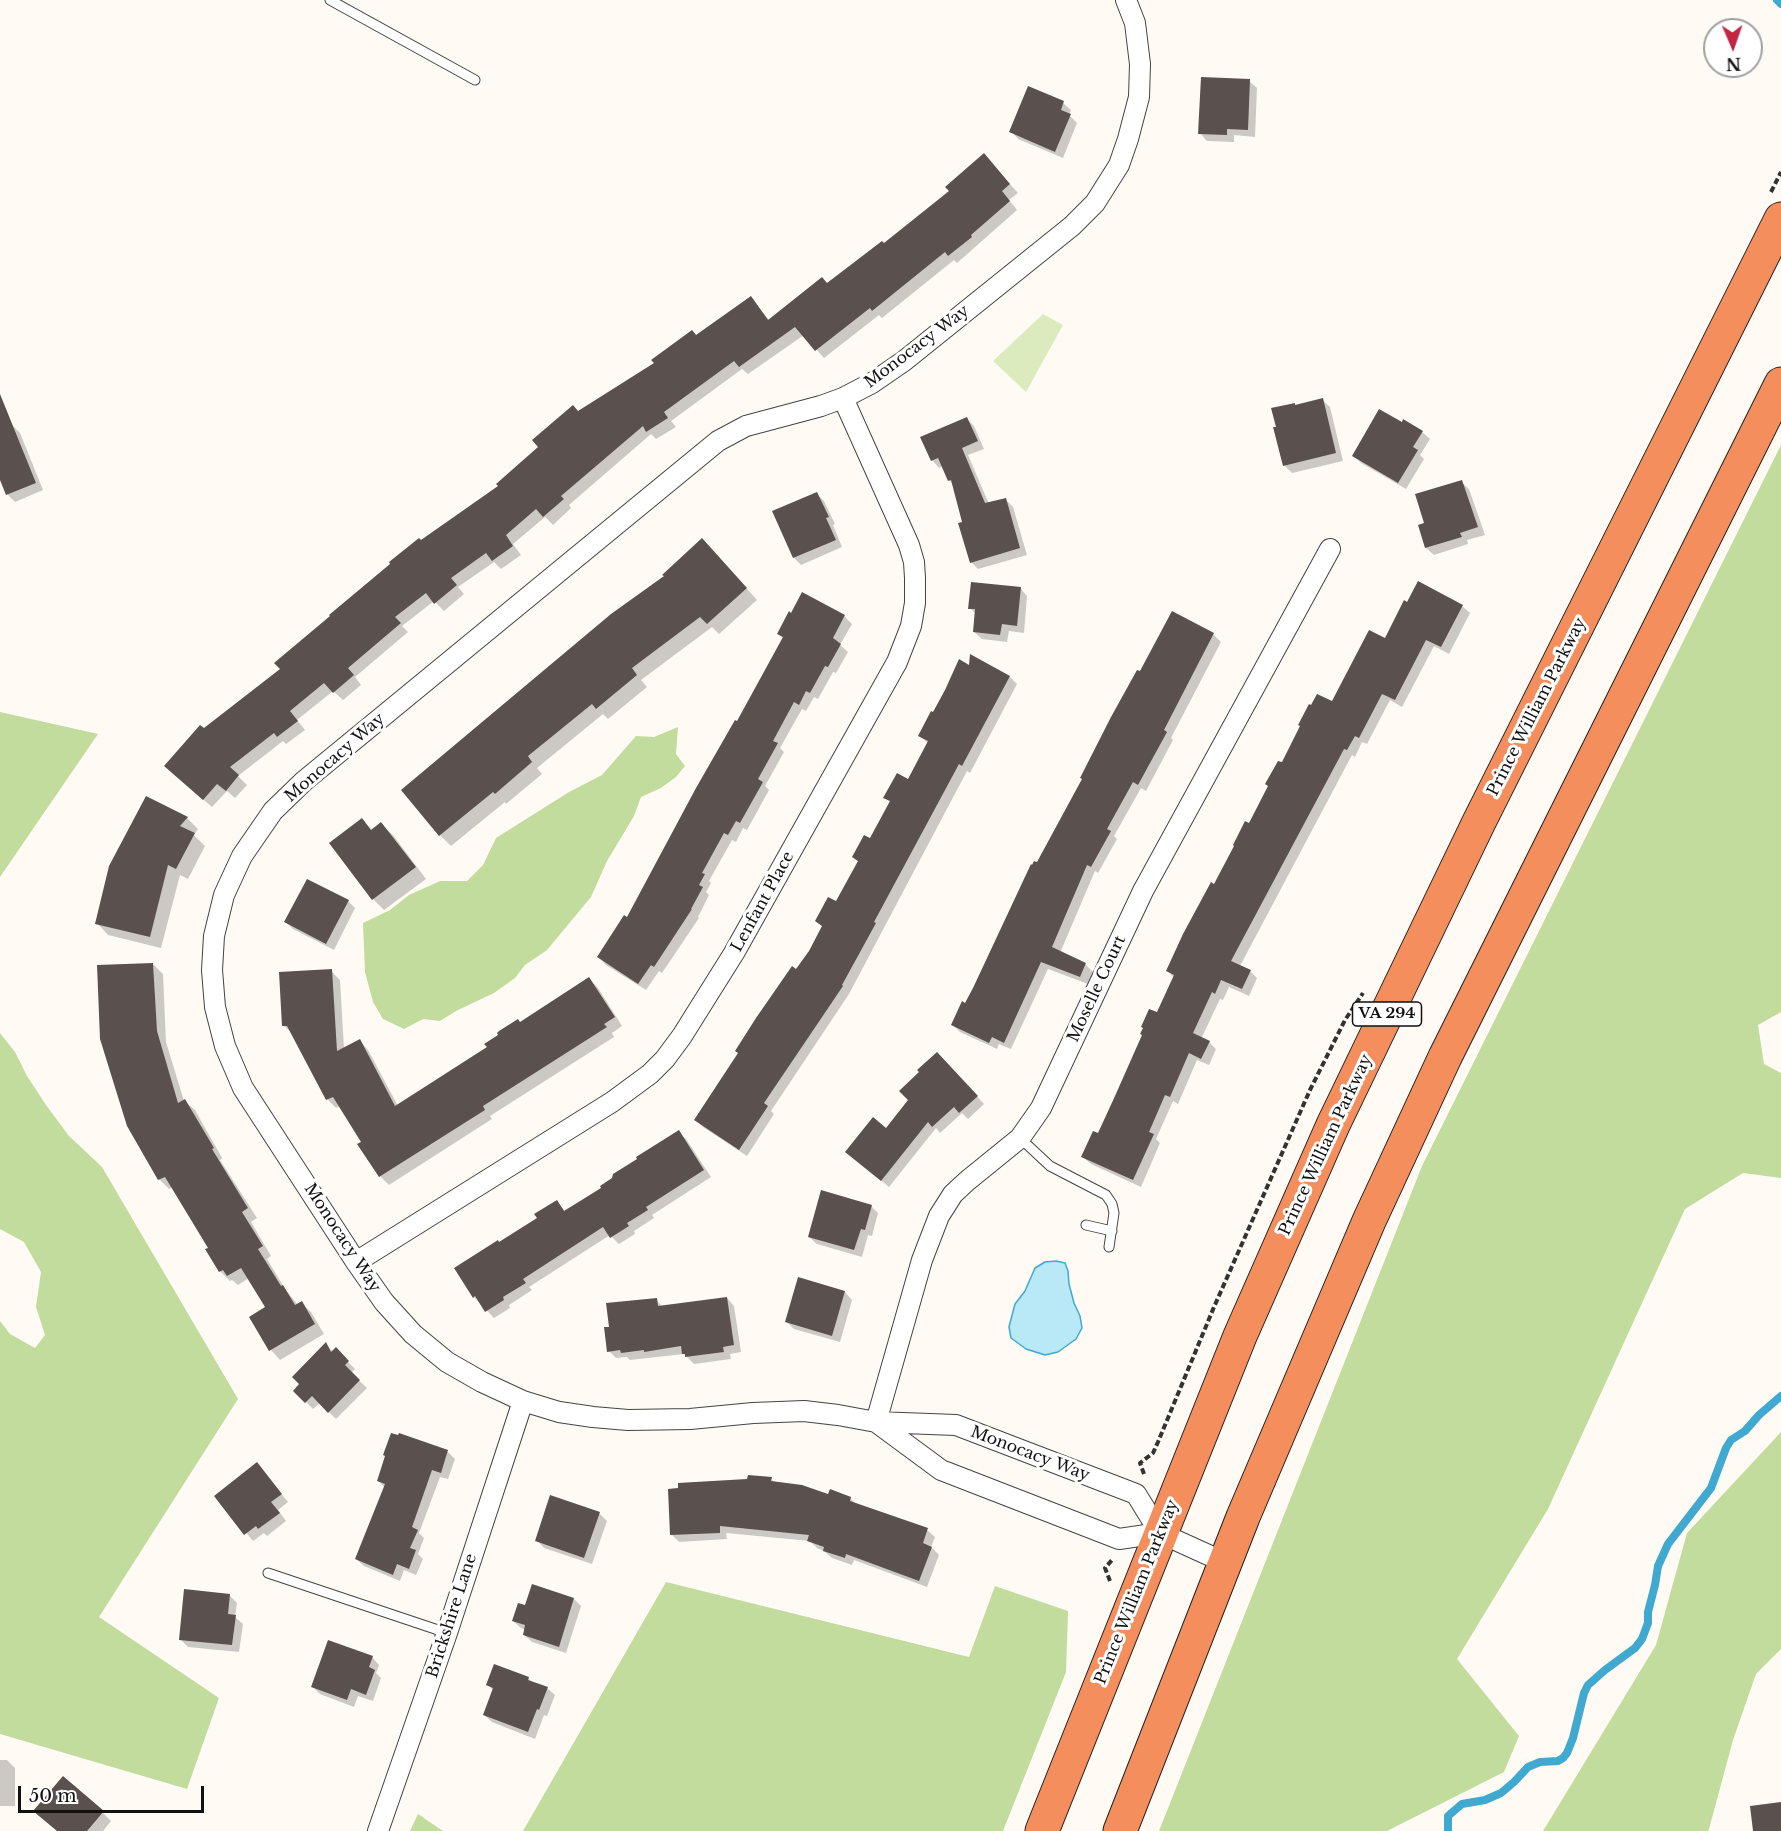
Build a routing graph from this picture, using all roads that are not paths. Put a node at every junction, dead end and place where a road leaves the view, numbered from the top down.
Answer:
1 (330, 0) edge
2 (1126, 0) edge
3 (475, 80) dead end
4 (1781, 219) edge
5 (1781, 384) edge
6 (843, 398) junction
7 (1330, 549) dead end
8 (1020, 1138) junction
9 (1086, 1225) dead end
10 (1112, 1231) junction
11 (1108, 1247) dead end
12 (356, 1262) junction
13 (523, 1401) junction
14 (876, 1422) junction
15 (1160, 1533) junction
16 (1226, 1563) junction
17 (268, 1573) dead end
18 (447, 1633) junction
19 (378, 1831) edge
20 (1042, 1831) edge
21 (1120, 1831) edge

1 - 3 lane
2 - 6 street, Monocacy Way
4 - 15 highway, Prince William Parkway / VA 294
5 - 16 highway
6 - 12 street, Lenfant Place
6 - 12 street, Monocacy Way
7 - 8 street, Moselle Court
8 - 10 lane
8 - 14 street, Moselle Court
9 - 10 lane
10 - 11 lane
12 - 13 street, Monocacy Way
13 - 14 street, Monocacy Way
13 - 18 street, Brickshire Lane
14 - 15 street, Monocacy Way
14 - 15 street, Monocacy Way
15 - 16 street
15 - 20 highway, Prince William Parkway / VA 294
16 - 21 highway
17 - 18 lane
18 - 19 street, Brickshire Lane

